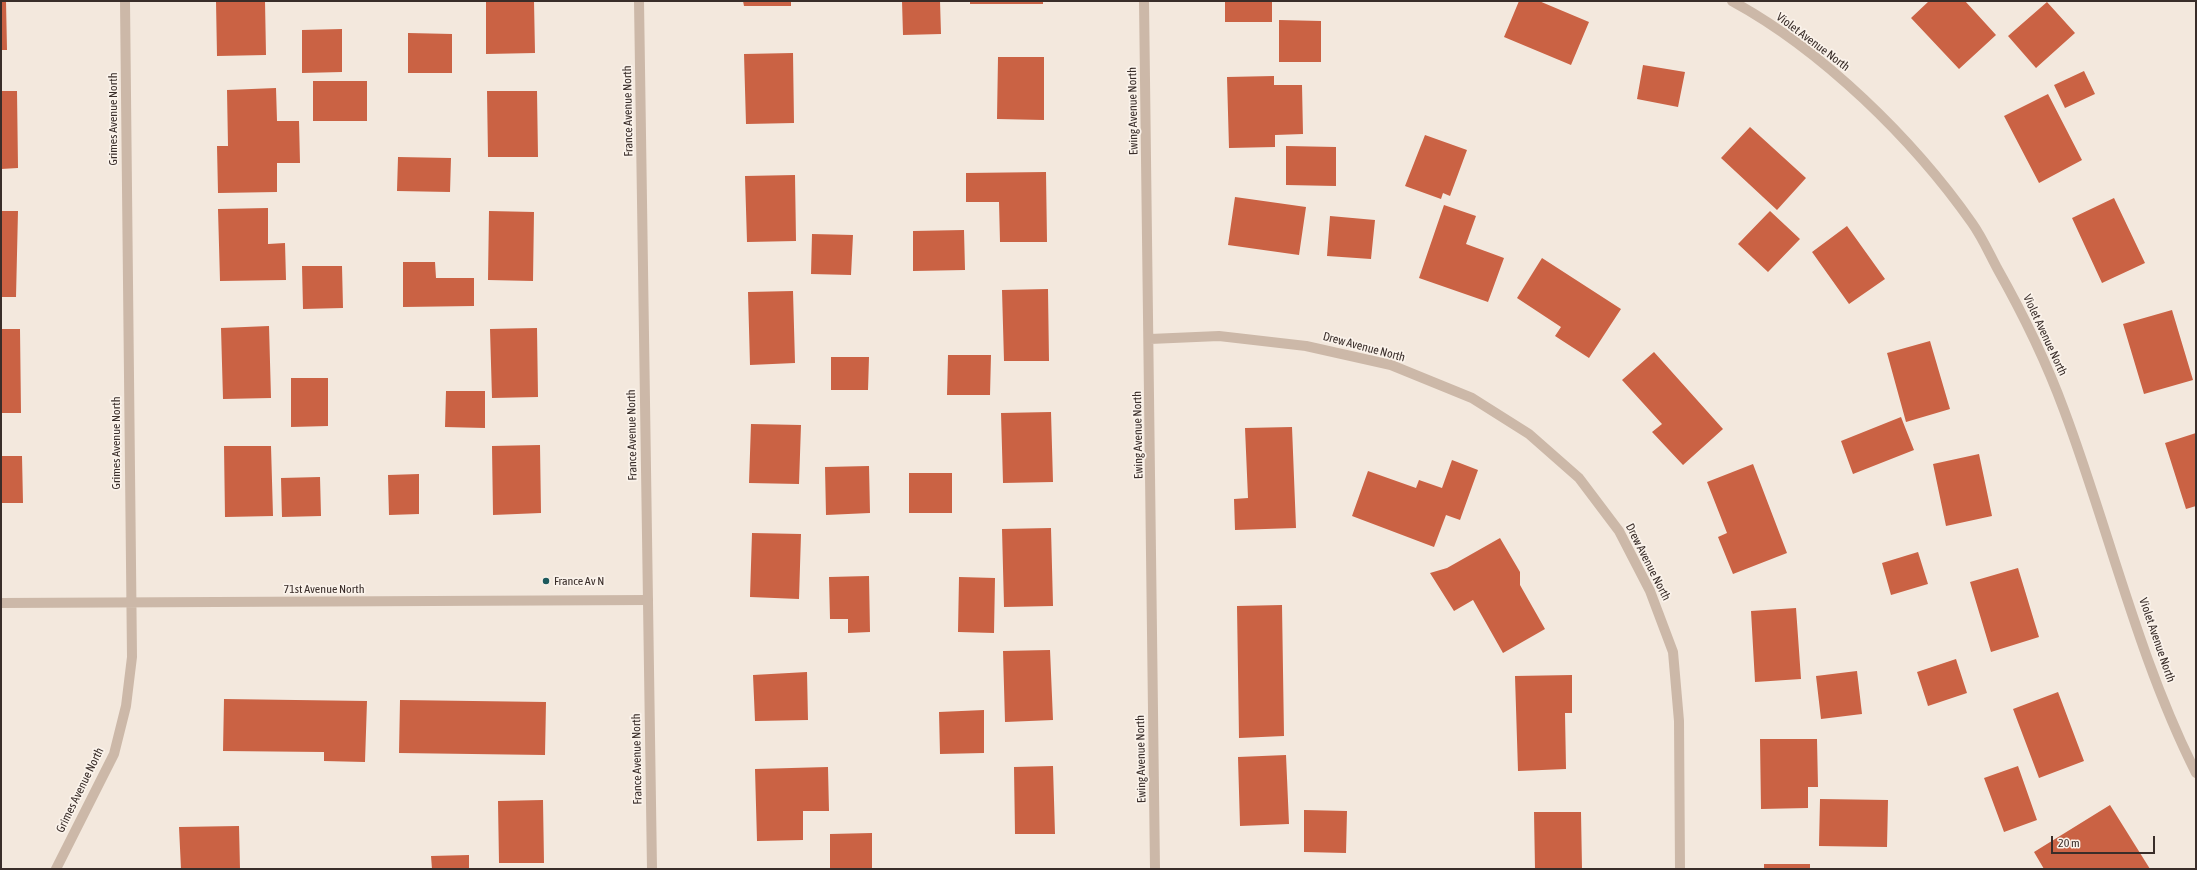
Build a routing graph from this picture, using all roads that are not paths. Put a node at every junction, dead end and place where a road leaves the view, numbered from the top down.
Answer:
1 (125, 1) edge
2 (639, 1) edge
3 (1144, 1) edge
4 (1732, 1) edge
5 (1150, 339) junction
6 (648, 600) junction
7 (1, 603) edge
8 (131, 603) junction
9 (2196, 773) edge
10 (56, 869) edge
11 (652, 869) edge
12 (1155, 869) edge
13 (1680, 869) edge

1 - 8 street, Grimes Avenue North
2 - 6 street, France Avenue North
3 - 5 street, Ewing Avenue North
4 - 9 street, Violet Avenue North
5 - 12 street, Ewing Avenue North
5 - 13 street, Drew Avenue North
6 - 8 street, 71st Avenue North
6 - 11 street, France Avenue North
7 - 8 street, 71st Avenue North
8 - 10 street, Grimes Avenue North

